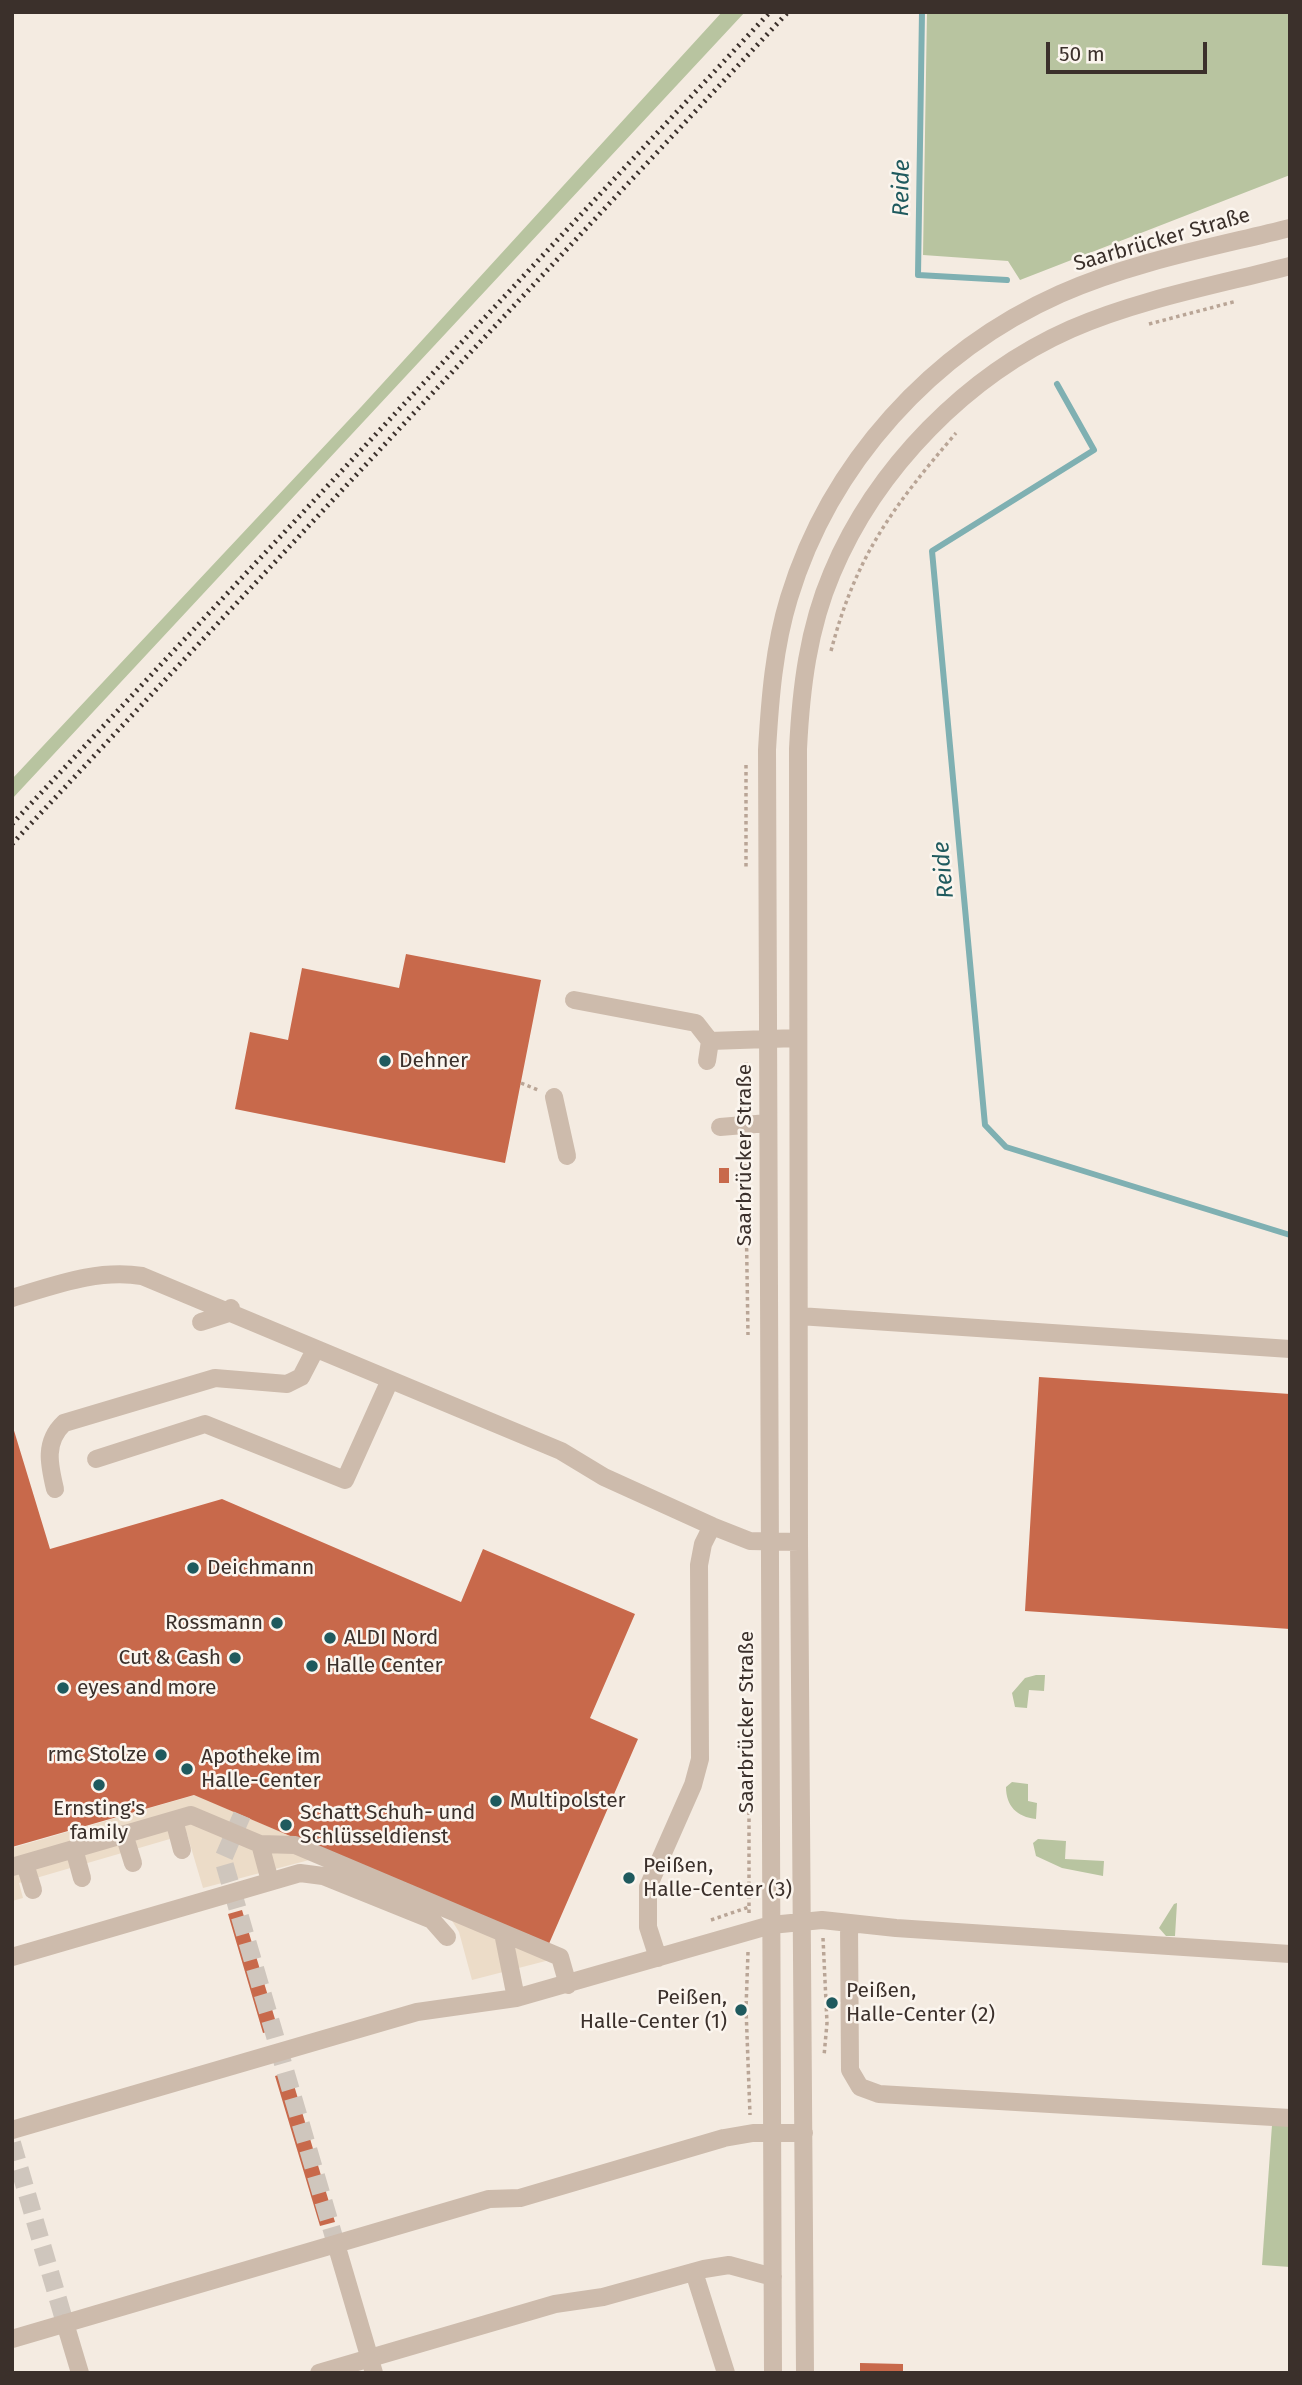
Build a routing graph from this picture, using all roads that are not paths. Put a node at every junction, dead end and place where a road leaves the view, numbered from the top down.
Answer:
1 (1290, 228) edge
2 (1290, 266) edge
3 (574, 1000) dead end
4 (768, 1038) junction
5 (799, 1038) junction
6 (710, 1041) junction
7 (707, 1061) dead end
8 (554, 1097) dead end
9 (768, 1123) junction
10 (720, 1127) dead end
11 (567, 1156) dead end
12 (12, 1298) edge
13 (231, 1308) junction
14 (799, 1317) junction
15 (201, 1322) dead end
16 (1290, 1349) edge
17 (315, 1350) junction
18 (390, 1380) junction
19 (96, 1459) dead end
20 (55, 1489) dead end
21 (712, 1526) junction
22 (769, 1542) junction
23 (799, 1542) junction
24 (174, 1820) junction
25 (124, 1834) junction
26 (260, 1844) junction
27 (74, 1849) junction
28 (182, 1850) dead end
29 (133, 1863) dead end
30 (19, 1865) edge
31 (328, 1869) junction
32 (82, 1878) dead end
33 (270, 1881) junction
34 (33, 1890) dead end
35 (388, 1893) junction
36 (802, 1921) junction
37 (849, 1923) junction
38 (771, 1925) junction
39 (503, 1933) junction
40 (447, 1937) dead end
41 (1290, 1954) edge
42 (12, 1957) edge
43 (658, 1958) junction
44 (568, 1985) junction
45 (516, 1998) junction
46 (1290, 2118) edge
47 (12, 2130) edge
48 (772, 2133) junction
49 (804, 2133) junction
50 (336, 2244) junction
51 (699, 2271) junction
52 (773, 2277) junction
53 (65, 2323) junction
54 (12, 2339) edge
55 (372, 2365) edge
56 (80, 2373) edge
57 (319, 2373) edge
58 (726, 2373) edge
59 (773, 2373) edge
60 (805, 2373) edge

1 - 4 street, Saarbrücker Straße
2 - 5 street
3 - 6 street
4 - 5 street
4 - 6 street
4 - 9 street, Saarbrücker Straße
5 - 14 street
6 - 7 street
8 - 11 street
9 - 10 street
9 - 22 street, Saarbrücker Straße
12 - 13 street
13 - 15 street
13 - 17 street
14 - 16 street
14 - 23 street
17 - 18 street
17 - 20 street
18 - 19 street
18 - 21 street
21 - 22 street
21 - 43 street
22 - 23 street
22 - 38 street, Saarbrücker Straße
23 - 36 street
24 - 25 street
24 - 26 street
24 - 28 street
25 - 27 street
25 - 29 street
26 - 31 street
26 - 33 street
27 - 30 street
27 - 32 street
30 - 34 street
31 - 33 street
31 - 35 street
33 - 42 street
35 - 39 street
35 - 40 street
36 - 37 street
36 - 38 street
36 - 49 street
37 - 41 street
37 - 46 street
38 - 43 street
38 - 48 street, Saarbrücker Straße
39 - 44 street
39 - 45 street
43 - 44 street
44 - 45 street
45 - 47 street
48 - 49 street
48 - 50 street
48 - 52 street, Saarbrücker Straße
49 - 60 street
50 - 53 street
50 - 55 street
51 - 52 street
51 - 55 street
51 - 58 street
52 - 59 street, Saarbrücker Straße
53 - 54 street
53 - 56 street
55 - 57 street

